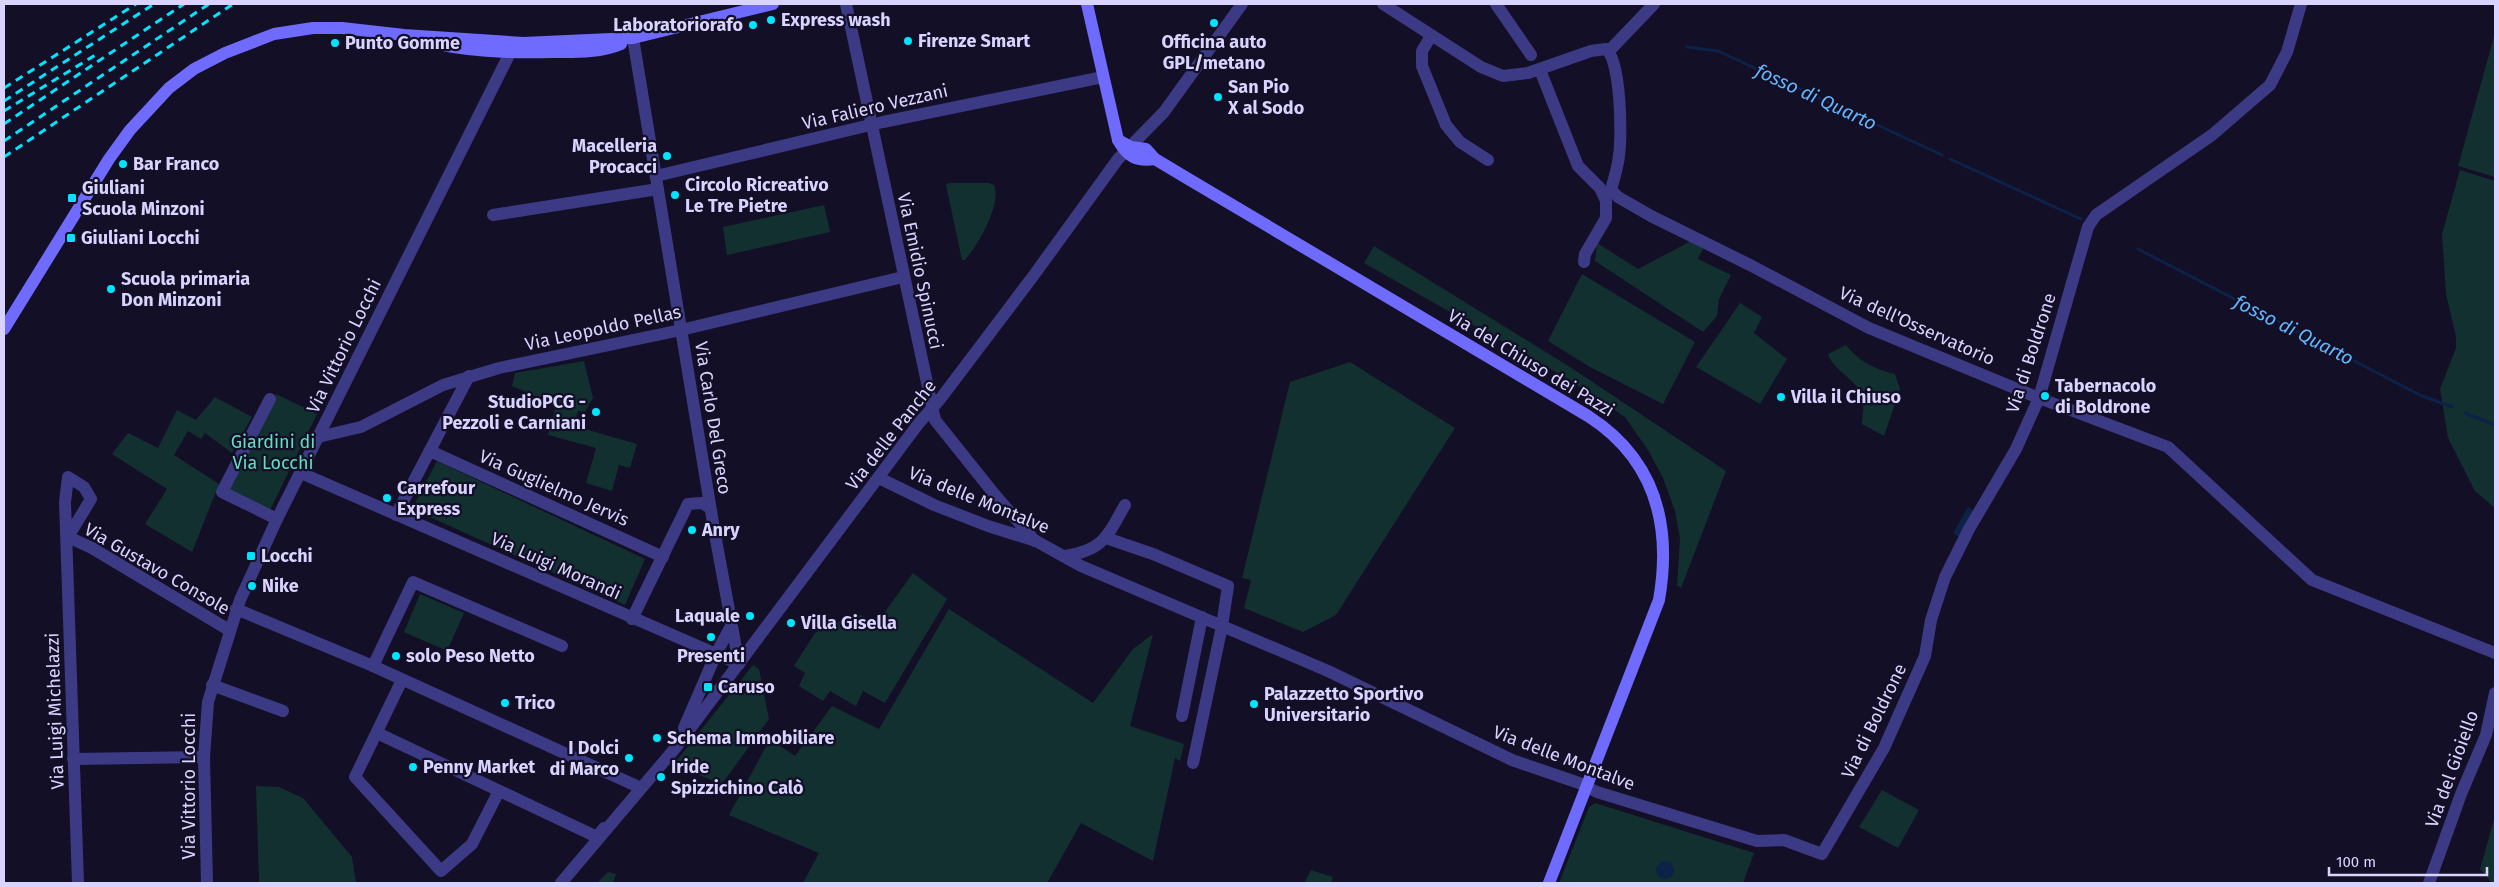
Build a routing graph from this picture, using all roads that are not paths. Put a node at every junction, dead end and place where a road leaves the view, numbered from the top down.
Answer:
1 (773, 4) edge
2 (846, 4) edge
3 (1087, 4) edge
4 (1242, 4) edge
5 (1384, 4) edge
6 (1496, 4) edge
7 (1654, 4) edge
8 (2301, 4) edge
9 (404, 35) junction
10 (1430, 36) junction
11 (633, 38) junction
12 (523, 43) junction
13 (1608, 50) junction
14 (510, 53) junction
15 (1531, 55) dead end
16 (1540, 70) junction
17 (1103, 77) junction
18 (871, 125) junction
19 (1128, 149) junction
20 (1488, 160) dead end
21 (657, 182) junction
22 (493, 215) dead end
23 (1584, 262) dead end
24 (903, 277) junction
25 (4, 330) edge
26 (681, 330) junction
27 (469, 376) junction
28 (2039, 398) junction
29 (270, 399) dead end
30 (932, 409) junction
31 (318, 437) junction
32 (430, 451) junction
33 (301, 473) junction
34 (880, 478) junction
35 (1125, 505) dead end
36 (710, 508) junction
37 (396, 515) junction
38 (277, 519) junction
39 (68, 537) joint
40 (1106, 538) junction
41 (1036, 541) junction
42 (1065, 556) junction
43 (663, 557) junction
44 (236, 609) junction
45 (1202, 617) junction
46 (632, 618) junction
47 (731, 626) junction
48 (1222, 626) junction
49 (228, 630) junction
50 (562, 646) dead end
51 (2495, 653) edge
52 (716, 654) junction
53 (738, 664) junction
54 (373, 666) junction
55 (402, 680) junction
56 (212, 686) junction
57 (2495, 694) edge
58 (283, 711) dead end
59 (1182, 716) dead end
60 (377, 733) junction
61 (676, 746) junction
62 (204, 757) junction
63 (73, 760) junction
64 (1193, 763) dead end
65 (1587, 787) junction
66 (641, 788) junction
67 (499, 791) junction
68 (613, 823) junction
69 (1822, 854) joint
70 (78, 883) edge
71 (206, 883) edge
72 (562, 883) edge
73 (1549, 883) edge
74 (2429, 883) edge

1 - 11 main road
2 - 18 street, Via Emidio Spinucci
3 - 17 main road
4 - 19 street, Via delle Panche
5 - 10 street
6 - 15 street
7 - 13 street
8 - 28 street, Via di Boldrone
9 - 12 main road
9 - 14 main road
9 - 25 main road
10 - 16 street
10 - 20 street
11 - 12 main road
11 - 14 main road
11 - 21 street, Via Carlo Del Greco
12 - 14 street, Via Vittorio Locchi
13 - 16 street
13 - 28 street, Via dell'Osservatorio
14 - 31 street, Via Vittorio Locchi
16 - 23 street
17 - 18 street, Via Faliero Vezzani
17 - 19 main road, Via del Chiuso dei Pazzi
18 - 21 street, Via Faliero Vezzani
18 - 24 street, Via Emidio Spinucci
19 - 30 street, Via delle Panche
19 - 65 main road, Via del Chiuso dei Pazzi
21 - 22 street, Via Faliero Vezzani
21 - 26 street, Via Carlo Del Greco
24 - 26 street, Via Leopoldo Pellas
24 - 30 street, Via Emidio Spinucci
26 - 27 street, Via Leopoldo Pellas
26 - 36 street, Via Carlo Del Greco
27 - 31 street, Via Leopoldo Pellas
27 - 32 street
28 - 51 street, Via dell'Osservatorio
28 - 69 street, Via di Boldrone
29 - 38 street
30 - 34 street, Via delle Panche
30 - 41 street, Via Emidio Spinucci
31 - 33 street, Via Vittorio Locchi
32 - 37 street
32 - 43 street, Via Guglielmo Jervis
33 - 37 street, Via Luigi Morandi
33 - 38 street, Via Vittorio Locchi
34 - 41 street, Via delle Montalve
34 - 53 street, Via delle Panche
35 - 40 street
36 - 43 street
36 - 47 street, Via Carlo Del Greco
37 - 46 street, Via Luigi Morandi
38 - 44 street, Via Vittorio Locchi
39 - 49 street, Via Gustavo Console
39 - 63 street, Via Luigi Michelazzi
40 - 42 street
40 - 48 street
41 - 42 street, Via delle Montalve
42 - 45 street, Via delle Montalve
43 - 46 street
44 - 49 street, Via Vittorio Locchi
44 - 54 street
45 - 48 street, Via delle Montalve
45 - 59 street
46 - 52 street, Via Luigi Morandi
47 - 52 street
47 - 53 street, Via Carlo Del Greco
48 - 64 street
48 - 65 street, Via delle Montalve
49 - 56 street, Via Vittorio Locchi
50 - 54 street
52 - 53 street, Via Luigi Morandi
52 - 61 street
53 - 61 street, Via delle Panche
54 - 55 street
55 - 60 street
55 - 66 street
56 - 58 street
56 - 62 street, Via Vittorio Locchi
57 - 74 street, Via del Gioiello
60 - 67 street
60 - 67 street
61 - 66 street, Via delle Panche
62 - 63 street
62 - 71 street, Via Vittorio Locchi
63 - 70 street, Via Luigi Michelazzi
65 - 69 street, Via delle Montalve
65 - 73 main road, Via del Chiuso dei Pazzi
66 - 68 street, Via delle Panche
67 - 68 street
68 - 72 street, Via delle Panche

